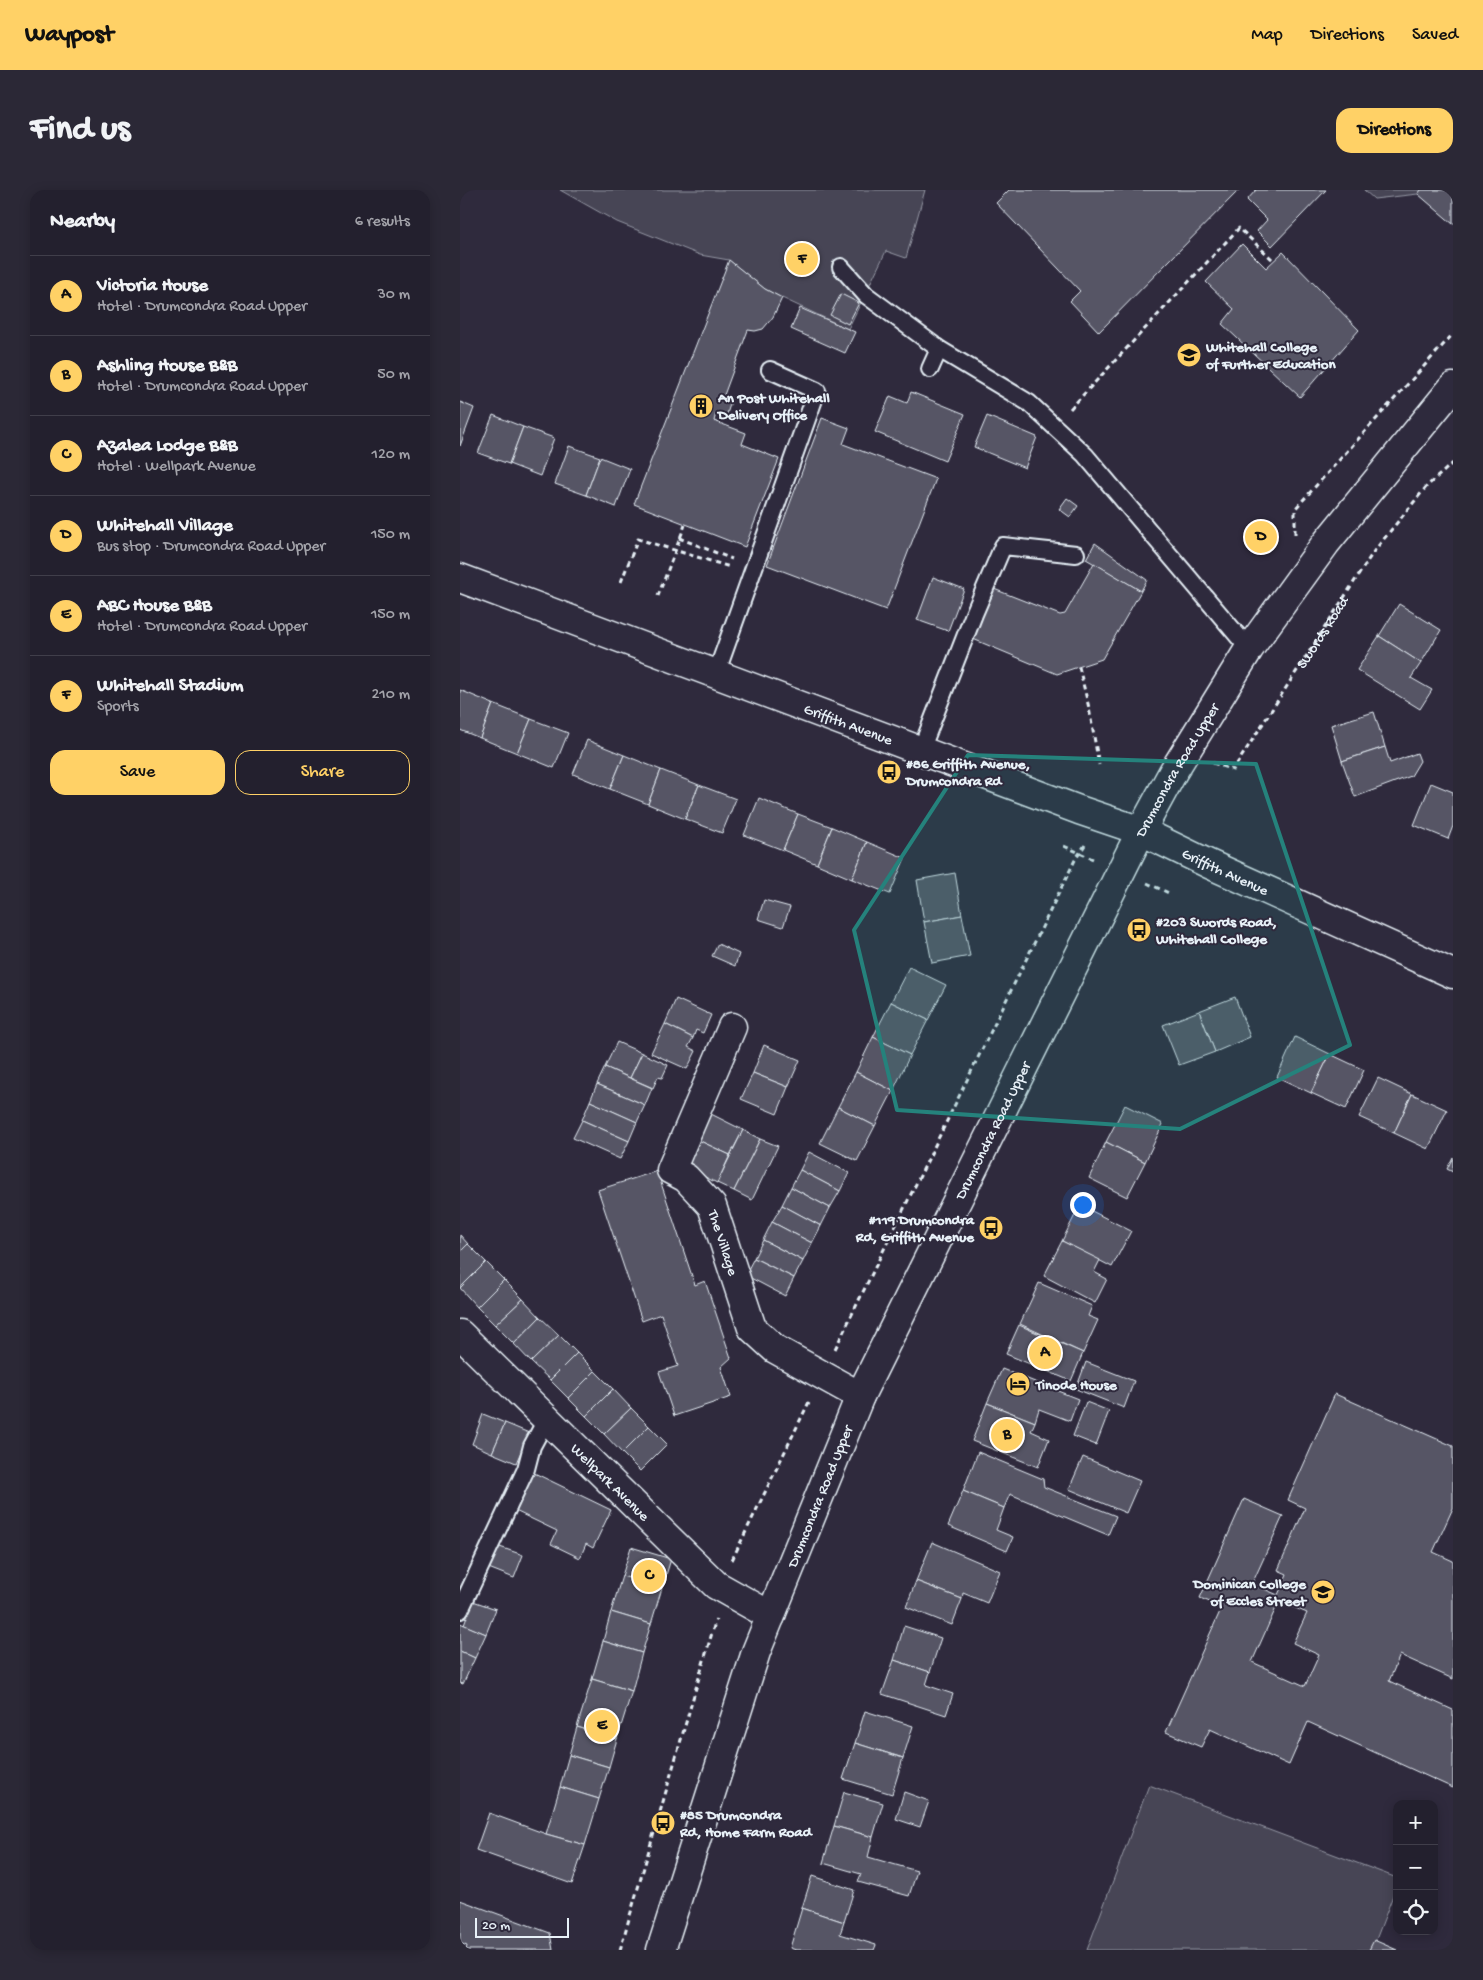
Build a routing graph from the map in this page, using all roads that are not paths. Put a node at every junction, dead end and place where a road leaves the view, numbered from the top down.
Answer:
1 (841, 267) dead end
2 (939, 348) junction
3 (930, 369) dead end
4 (770, 370) dead end
5 (1450, 397) edge
6 (1076, 554) dead end
7 (460, 578) edge
8 (1249, 649) junction
9 (716, 674) junction
10 (921, 750) junction
11 (1140, 831) junction
12 (1453, 974) edge
13 (732, 1028) dead end
14 (460, 1334) edge
15 (860, 1396) junction
16 (546, 1420) junction
17 (460, 1610) edge
18 (771, 1616) junction
19 (661, 1950) edge

1 - 2 lane
2 - 3 lane
2 - 8 lane
4 - 9 lane
5 - 8 main road, Drumcondra Road Upper
6 - 10 lane
7 - 9 main road, Griffith Avenue
8 - 11 main road, Drumcondra Road Upper
9 - 10 main road, Griffith Avenue
10 - 11 main road, Griffith Avenue
11 - 12 main road, Griffith Avenue
11 - 15 main road, Drumcondra Road Upper
13 - 15 main road, The Village
14 - 16 main road, Wellpark Avenue
15 - 18 main road, Drumcondra Road Upper
16 - 17 lane
16 - 18 main road, Wellpark Avenue
18 - 19 main road, Drumcondra Road Upper

